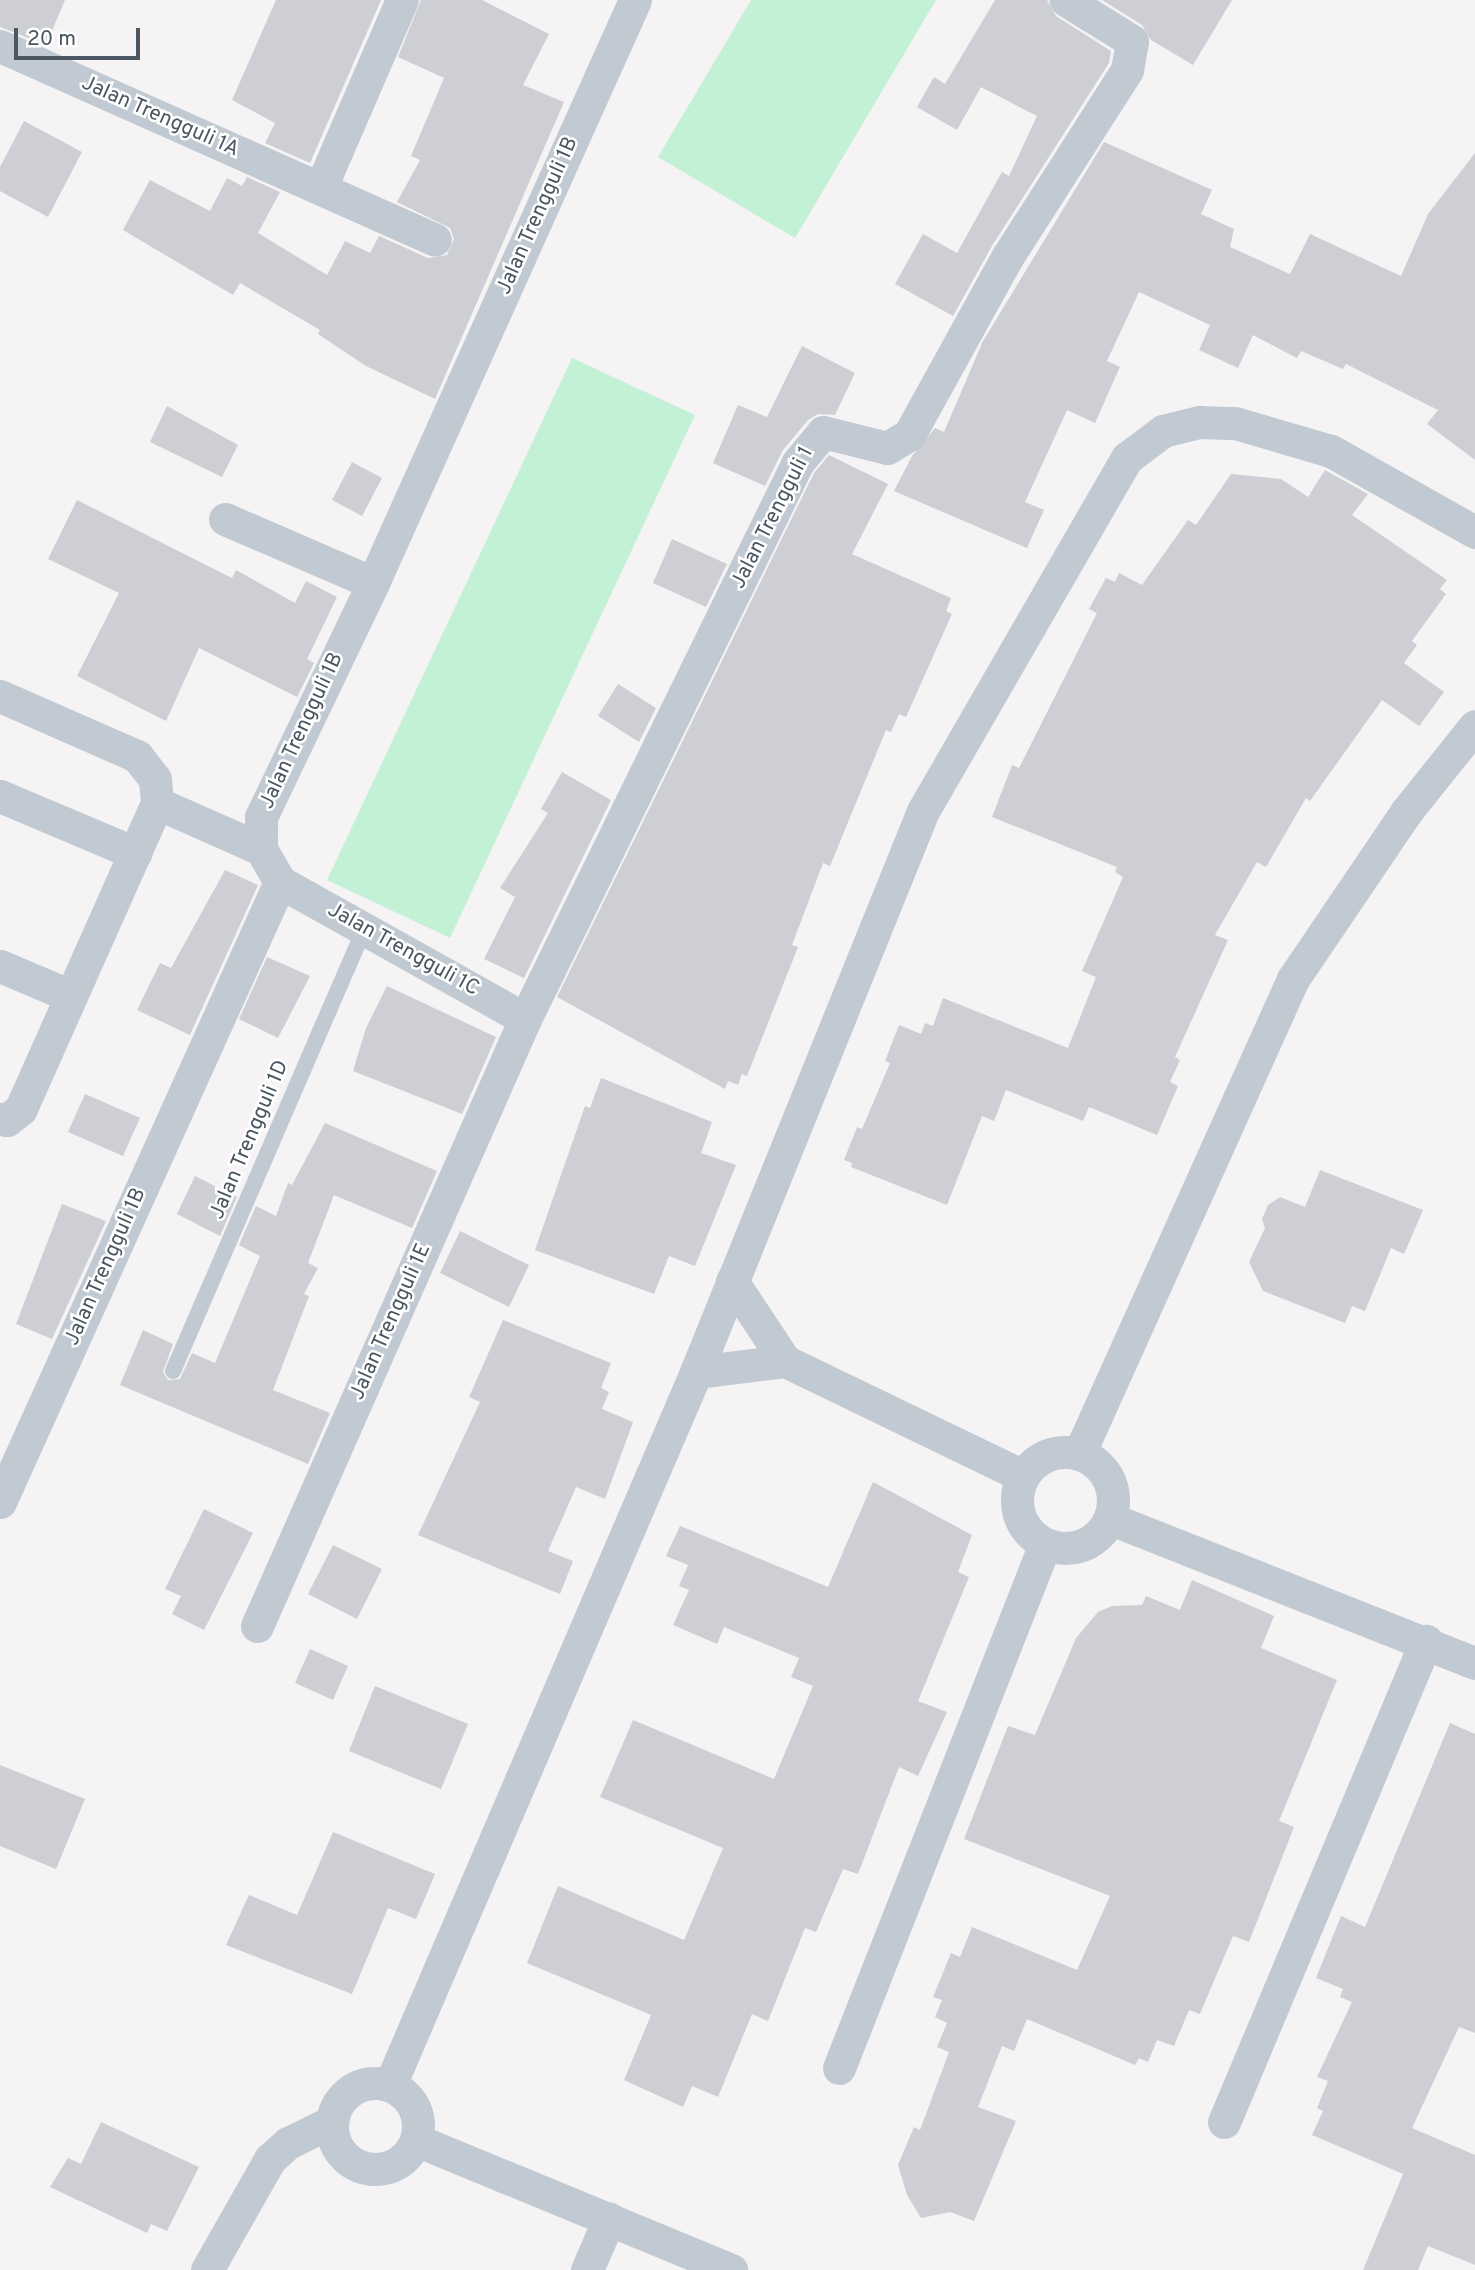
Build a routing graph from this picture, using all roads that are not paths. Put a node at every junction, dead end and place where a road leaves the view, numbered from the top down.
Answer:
1 (402, 0) edge
2 (635, 0) edge
3 (1066, 0) edge
4 (0, 46) edge
5 (321, 187) junction
6 (435, 240) dead end
7 (225, 519) dead end
8 (1475, 532) edge
9 (373, 583) junction
10 (0, 696) edge
11 (1475, 726) edge
12 (0, 796) edge
13 (157, 803) junction
14 (261, 849) junction
15 (135, 853) junction
16 (280, 882) junction
17 (365, 927) junction
18 (0, 966) edge
19 (71, 996) junction
20 (525, 1019) junction
21 (0, 1119) edge
22 (732, 1281) junction
23 (785, 1361) junction
24 (173, 1371) dead end
25 (696, 1372) junction
26 (1079, 1454) junction
27 (1023, 1476) junction
28 (0, 1502) edge
29 (1111, 1519) junction
30 (1045, 1544) junction
31 (257, 1626) dead end
32 (1426, 1641) junction
33 (1475, 1663) edge
34 (839, 2068) dead end
35 (390, 2085) junction
36 (331, 2122) junction
37 (1224, 2122) dead end
38 (416, 2140) junction
39 (609, 2219) junction
40 (207, 2270) edge
41 (587, 2270) edge
42 (731, 2270) edge

1 - 5 street
2 - 9 street, Jalan Trengguli 1B
3 - 20 street, Jalan Trengguli 1
4 - 5 street, Jalan Trengguli 1A
5 - 6 street, Jalan Trengguli 1A
7 - 9 street
8 - 22 street
9 - 14 street, Jalan Trengguli 1B
10 - 13 street
11 - 26 street
12 - 15 street
13 - 14 street
13 - 15 street
14 - 16 street
15 - 19 street
16 - 17 street, Jalan Trengguli 1C
16 - 28 street, Jalan Trengguli 1B
17 - 20 street, Jalan Trengguli 1C
17 - 24 lane, Jalan Trengguli 1D
18 - 19 street
19 - 21 street
20 - 31 street, Jalan Trengguli 1E
22 - 23 street
22 - 25 street
23 - 25 street
23 - 27 street
25 - 35 street
26 - 27 street
26 - 29 street
27 - 30 street
29 - 30 street
29 - 32 street
30 - 34 street
32 - 33 street
32 - 37 street
35 - 36 street
35 - 38 street
36 - 38 street
36 - 40 street
38 - 39 street
39 - 41 street
39 - 42 street

